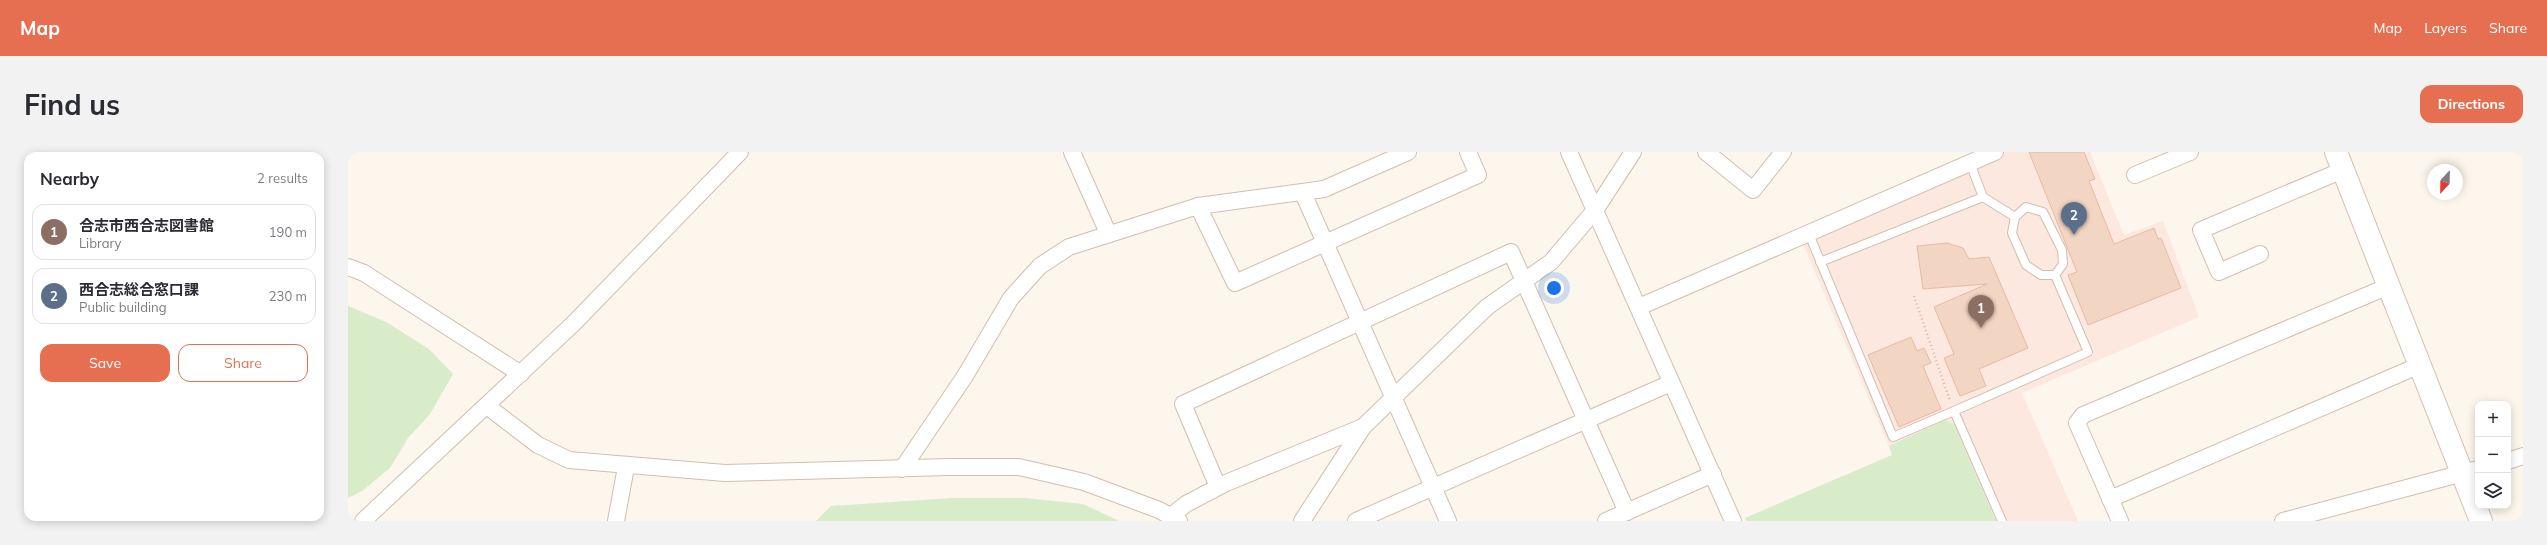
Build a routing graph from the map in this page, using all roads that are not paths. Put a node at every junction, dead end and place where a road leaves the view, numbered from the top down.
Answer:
1 (740, 152) edge
2 (1072, 152) edge
3 (1408, 152) edge
4 (1468, 152) edge
5 (1569, 152) edge
6 (1633, 152) edge
7 (1706, 152) edge
8 (1782, 152) edge
9 (1995, 152) edge
10 (2190, 152) edge
11 (2340, 161) edge
12 (1970, 163) junction
13 (2135, 175) dead end
14 (1303, 193) junction
15 (1983, 197) junction
16 (1198, 206) junction
17 (1596, 209) junction
18 (2015, 217) junction
19 (1108, 233) junction
20 (1809, 234) junction
21 (1325, 245) junction
22 (2260, 254) dead end
23 (1820, 262) junction
24 (348, 267) edge
25 (2055, 275) junction
26 (1525, 282) junction
27 (2389, 286) junction
28 (1639, 307) junction
29 (1360, 322) junction
30 (2420, 365) junction
31 (521, 374) junction
32 (1671, 383) junction
33 (1393, 399) junction
34 (487, 406) junction
35 (1954, 411) junction
36 (1586, 420) junction
37 (1363, 427) junction
38 (2523, 456) edge
39 (2511, 460) edge
40 (626, 467) junction
41 (902, 469) junction
42 (2470, 471) edge
43 (1713, 474) junction
44 (1433, 487) junction
45 (1218, 488) junction
46 (2110, 499) junction
47 (1627, 512) junction
48 (1175, 519) edge
49 (363, 521) edge
50 (616, 521) edge
51 (1302, 521) edge
52 (1356, 521) edge
53 (1448, 521) edge
54 (1606, 521) edge
55 (1733, 521) edge
56 (2002, 521) edge
57 (2120, 521) edge
58 (2283, 521) edge
59 (2481, 521) edge

1 - 31 street
2 - 19 street
3 - 14 street
4 - 21 street
5 - 17 street
6 - 17 street
7 - 8 street
9 - 12 street
10 - 13 street
11 - 22 street
11 - 27 street
12 - 15 lane
12 - 20 street
14 - 16 street
14 - 21 street
15 - 18 lane
15 - 23 lane
16 - 19 street
16 - 21 street
17 - 26 street
17 - 28 street
18 - 25 lane
18 - 25 lane
19 - 41 street
20 - 23 lane
20 - 28 street
21 - 29 street
23 - 35 lane
24 - 31 street
25 - 35 lane
26 - 29 street
26 - 33 street
26 - 36 street
27 - 30 street
27 - 46 street
28 - 32 street
29 - 33 street
29 - 45 street
30 - 42 street
30 - 46 street
31 - 34 street
32 - 36 street
32 - 43 street
33 - 37 street
33 - 44 street
34 - 40 street
34 - 49 street
35 - 56 lane
36 - 44 street
36 - 47 street
37 - 45 street
37 - 51 street
38 - 39 street
40 - 41 street
40 - 50 street
41 - 48 street
42 - 58 street
42 - 59 street
43 - 47 street
43 - 55 street
44 - 52 street
44 - 53 street
45 - 48 street
46 - 57 street
47 - 54 street

